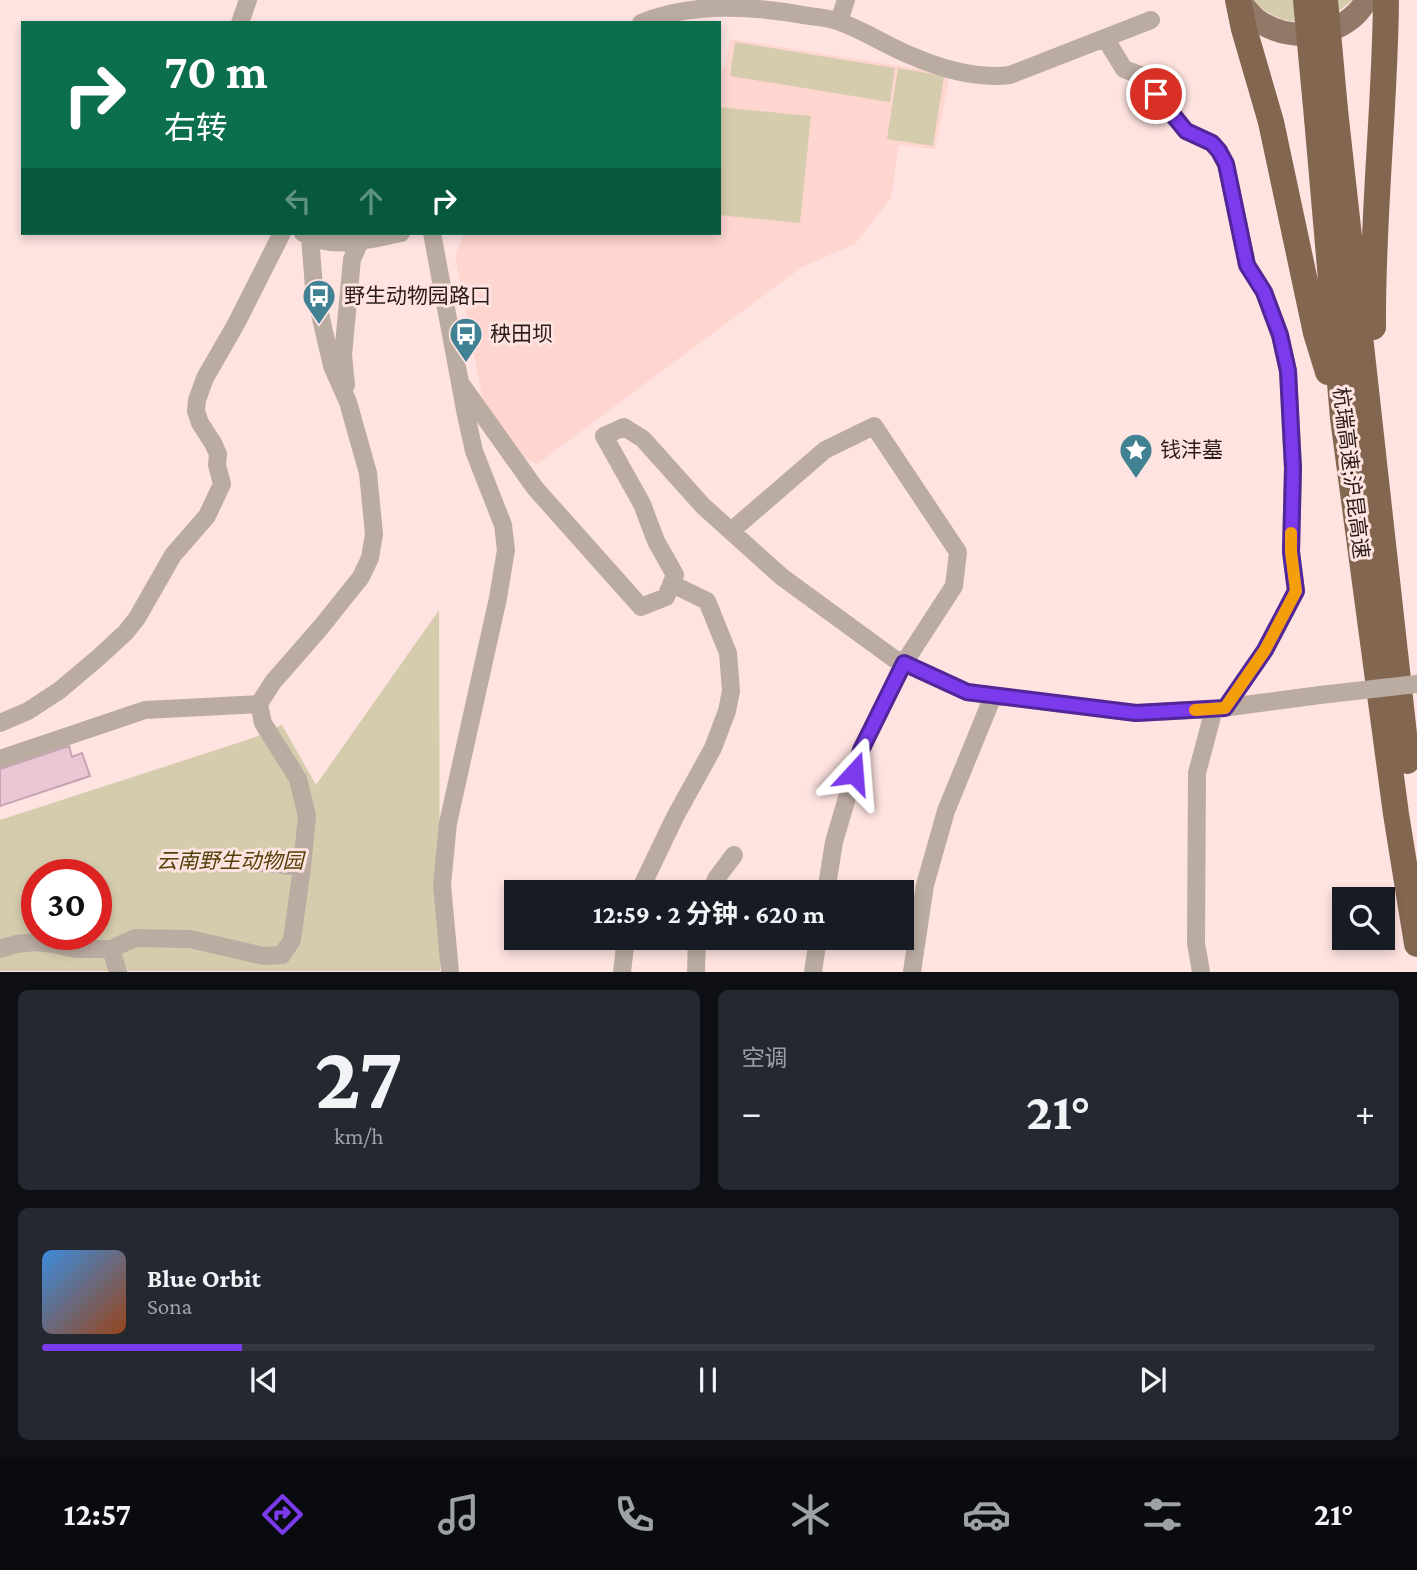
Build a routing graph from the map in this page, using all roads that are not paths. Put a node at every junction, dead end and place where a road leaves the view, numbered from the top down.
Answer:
1 (248, 0) edge
2 (846, 0) edge
3 (1238, 0) edge
4 (1306, 0) edge
5 (1325, 0) edge
6 (1386, 0) edge
7 (1367, 5) edge
8 (1151, 20) dead end
9 (241, 21) edge
10 (649, 21) edge
11 (839, 21) junction
12 (1105, 38) junction
13 (1326, 114) junction
14 (281, 235) edge
15 (307, 235) edge
16 (390, 235) edge
17 (432, 235) edge
18 (361, 240) junction
19 (461, 384) junction
20 (348, 402) junction
21 (1343, 418) junction
22 (1375, 469) junction
23 (731, 531) junction
24 (672, 584) junction
25 (904, 663) junction
26 (1417, 684) edge
27 (993, 696) junction
28 (260, 704) junction
29 (1220, 709) junction
30 (0, 723) edge
31 (0, 759) edge
32 (1417, 839) edge
33 (734, 855) dead end
34 (245, 861) dead end
35 (302, 867) junction
36 (645, 880) edge
37 (716, 880) edge
38 (827, 880) edge
39 (21, 943) edge
40 (1417, 944) edge
41 (0, 949) edge
42 (112, 949) edge
43 (111, 950) edge
44 (625, 950) edge
45 (697, 950) edge
46 (816, 950) edge
47 (283, 963) edge
48 (118, 971) edge
49 (450, 971) edge
50 (622, 971) edge
51 (696, 971) edge
52 (813, 971) edge
53 (912, 971) edge
54 (1201, 971) edge

1 - 9 street
2 - 11 street
3 - 7 main road
3 - 21 highway
4 - 13 highway, 杭瑞高速;沪昆高速, bridge
5 - 13 highway, 杭瑞高速;沪昆高速, bridge
6 - 22 highway
8 - 12 street
10 - 11 street
11 - 12 street
12 - 29 street
13 - 21 highway, 杭瑞高速;沪昆高速
13 - 22 highway, 杭瑞高速;沪昆高速
14 - 30 street
15 - 18 street
15 - 20 street
16 - 18 street
17 - 19 street
18 - 20 street
19 - 24 street
19 - 49 street
20 - 28 street
21 - 40 highway, 杭瑞高速;沪昆高速
22 - 32 highway, 杭瑞高速;沪昆高速
23 - 24 street
23 - 25 street
23 - 25 street
24 - 36 street
25 - 27 street
25 - 38 street
26 - 29 street, bridge
27 - 29 street
27 - 53 street
28 - 31 street
28 - 35 street
29 - 54 street
33 - 37 street
34 - 35 street
35 - 47 street
39 - 41 street
42 - 47 street
43 - 48 street
44 - 50 street
45 - 51 street
46 - 52 street

